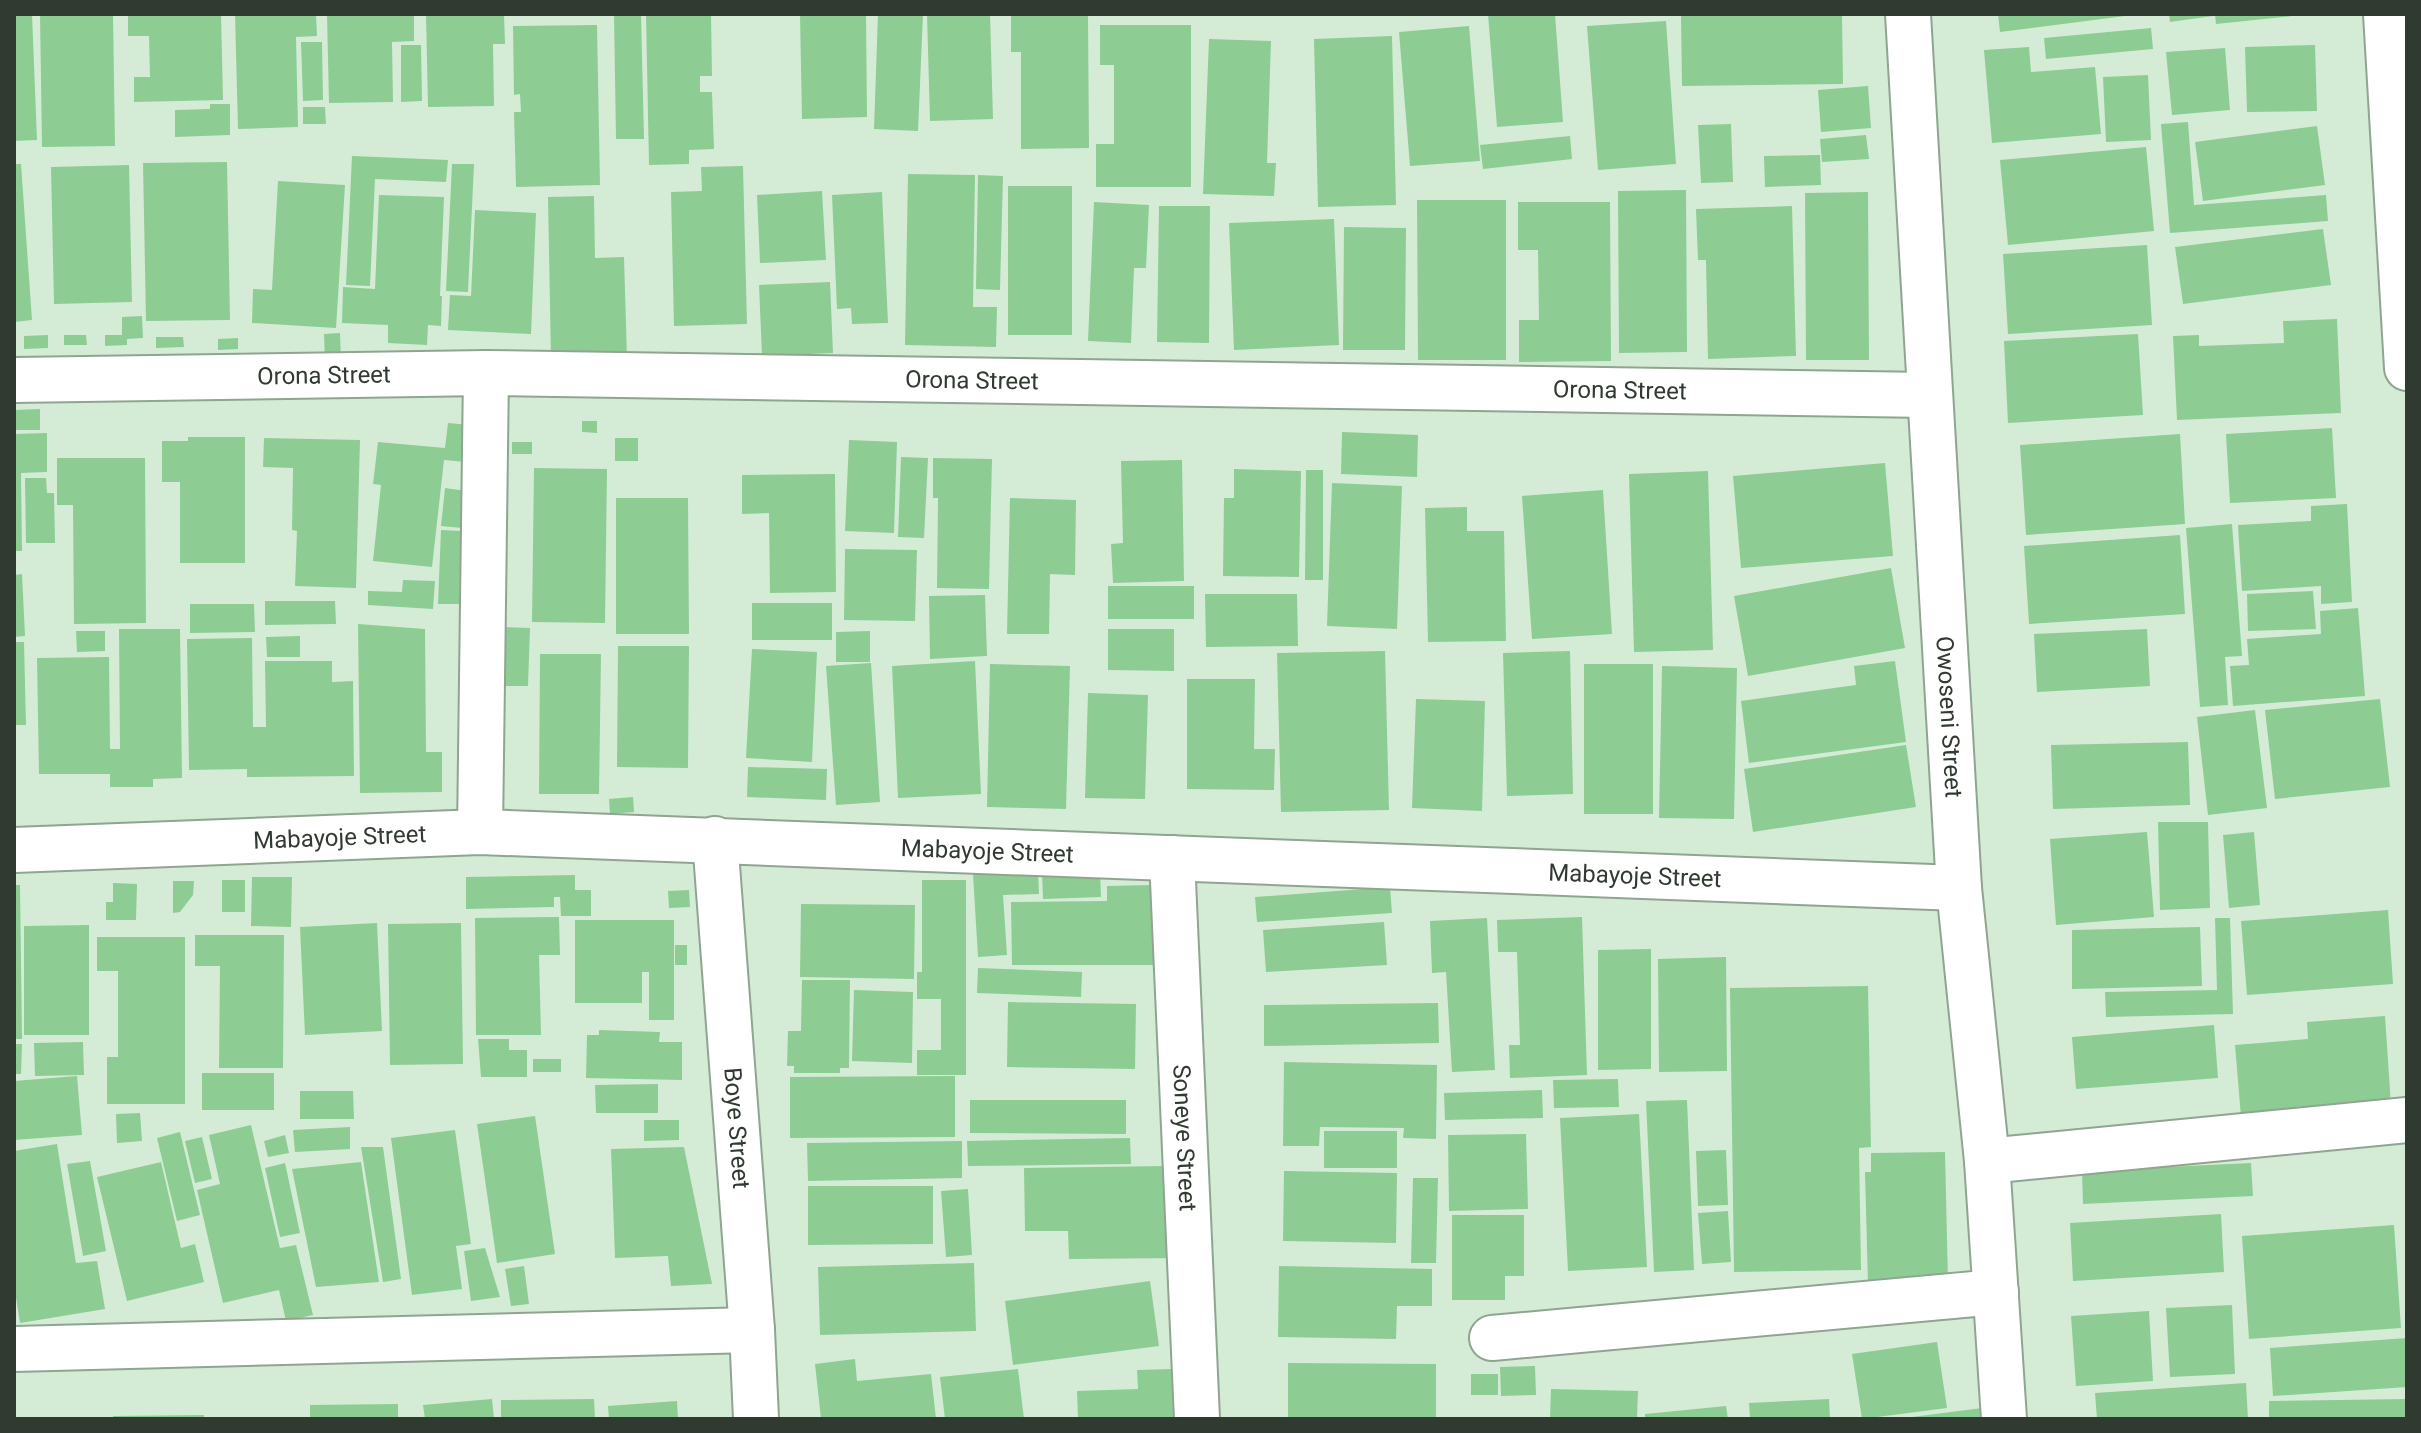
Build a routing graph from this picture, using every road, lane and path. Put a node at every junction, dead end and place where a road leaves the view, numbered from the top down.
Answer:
1 (1908, 14) edge
2 (2386, 14) edge
3 (2407, 368) edge
4 (486, 373) junction
5 (14, 380) edge
6 (1929, 395) junction
7 (480, 832) junction
8 (715, 839) junction
9 (14, 850) edge
10 (1172, 858) junction
11 (1959, 888) junction
12 (2407, 1120) edge
13 (1987, 1161) junction
14 (1996, 1292) junction
15 (752, 1330) junction
16 (1492, 1338) dead end
17 (14, 1349) edge
18 (756, 1419) edge
19 (1197, 1419) edge
20 (2004, 1419) edge

1 - 6 street, Owoseni Street
2 - 3 street
4 - 5 street, Orona Street
4 - 6 street, Orona Street
4 - 7 street
6 - 11 street, Owoseni Street
7 - 8 street, Mabayoje Street
7 - 9 street, Mabayoje Street
8 - 10 street, Mabayoje Street
8 - 15 street, Boye Street
10 - 11 street, Mabayoje Street
10 - 19 street, Soneye Street
11 - 13 street, Owoseni Street
12 - 13 street
13 - 14 street, Owoseni Street
14 - 16 street
14 - 20 street, Owoseni Street
15 - 17 street
15 - 18 street, Boye Street

